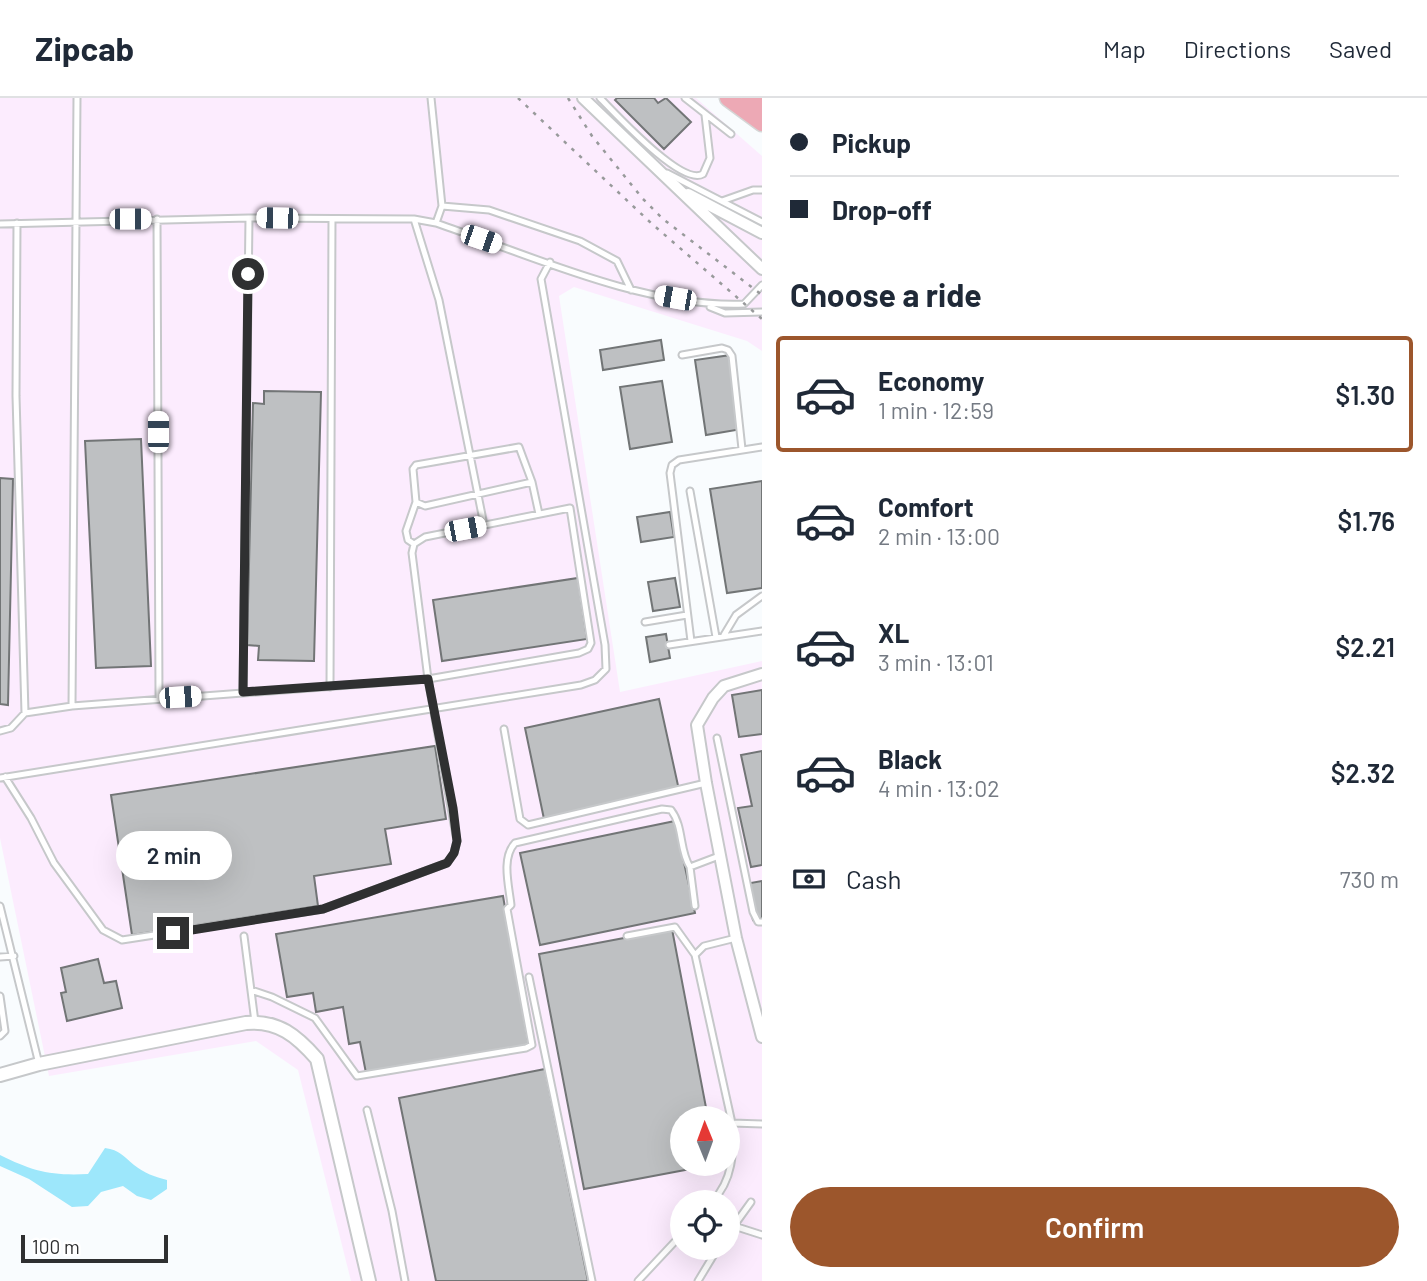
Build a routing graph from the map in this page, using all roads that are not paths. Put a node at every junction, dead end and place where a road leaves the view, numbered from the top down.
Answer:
1 (77, 98) edge
2 (431, 98) edge
3 (583, 98) edge
4 (600, 98) edge
5 (685, 98) edge
6 (750, 98) edge
7 (730, 100) edge
8 (762, 107) edge
9 (705, 115) junction
10 (762, 123) edge
11 (762, 131) edge
12 (731, 134) dead end
13 (657, 169) junction
14 (676, 187) junction
15 (762, 190) edge
16 (723, 201) junction
17 (442, 206) junction
18 (249, 218) junction
19 (157, 219) junction
20 (332, 219) junction
21 (414, 219) junction
22 (76, 220) junction
23 (748, 220) junction
24 (762, 222) edge
25 (0, 223) edge
26 (17, 223) junction
27 (436, 223) junction
28 (762, 233) edge
29 (550, 262) junction
30 (762, 269) edge
31 (762, 285) edge
32 (631, 290) junction
33 (697, 301) junction
34 (762, 312) edge
35 (681, 355) dead end
36 (762, 447) edge
37 (742, 449) junction
38 (471, 454) junction
39 (531, 482) junction
40 (690, 491) dead end
41 (478, 494) junction
42 (416, 502) junction
43 (539, 514) junction
44 (484, 525) junction
45 (414, 544) junction
46 (762, 596) edge
47 (687, 615) junction
48 (645, 622) dead end
49 (762, 631) edge
50 (724, 635) junction
51 (716, 637) junction
52 (691, 641) junction
53 (669, 645) dead end
54 (762, 674) edge
55 (428, 679) junction
56 (330, 687) junction
57 (243, 692) junction
58 (159, 698) junction
59 (72, 706) junction
60 (435, 708) junction
61 (24, 713) junction
62 (505, 729) dead end
63 (0, 731) edge
64 (717, 738) dead end
65 (2, 778) edge
66 (706, 783) junction
67 (722, 855) junction
68 (690, 867) junction
69 (0, 906) edge
70 (695, 906) dead end
71 (762, 922) edge
72 (244, 936) dead end
73 (627, 936) dead end
74 (736, 938) junction
75 (695, 955) junction
76 (14, 956) junction
77 (0, 957) edge
78 (529, 977) dead end
79 (251, 990) junction
80 (0, 996) edge
81 (255, 1022) junction
82 (762, 1035) edge
83 (0, 1036) edge
84 (40, 1064) junction
85 (0, 1075) edge
86 (728, 1106) edge
87 (368, 1110) dead end
88 (740, 1124) edge
89 (762, 1124) edge
90 (751, 1202) dead end
91 (740, 1218) edge
92 (740, 1228) edge
93 (762, 1235) edge
94 (670, 1247) edge
95 (711, 1260) edge
96 (369, 1281) edge
97 (405, 1281) edge
98 (592, 1281) edge
99 (638, 1281) edge
100 (698, 1281) edge

1 - 22 lane
2 - 17 lane
3 - 13 street
4 - 9 lane
5 - 9 lane
6 - 8 main road
7 - 10 main road
7 - 11 main road
9 - 12 lane
13 - 14 street
13 - 16 lane
14 - 23 street
14 - 30 street
15 - 16 lane
16 - 23 lane
17 - 27 lane
17 - 32 lane
18 - 19 lane
18 - 20 lane
18 - 57 lane
19 - 22 lane
19 - 58 lane
20 - 21 lane
20 - 56 lane
21 - 27 lane
21 - 38 lane
22 - 26 lane
22 - 59 lane
23 - 24 lane
23 - 28 street
25 - 26 lane
26 - 61 lane
27 - 29 lane
29 - 32 lane
29 - 60 lane
31 - 33 lane
32 - 33 lane
33 - 34 lane
35 - 37 lane
36 - 37 lane
37 - 47 lane
38 - 39 lane
38 - 41 lane
38 - 42 lane
39 - 41 lane
39 - 43 lane
40 - 51 lane
41 - 42 lane
41 - 44 lane
42 - 45 lane
43 - 44 lane
43 - 55 lane
44 - 45 lane
45 - 55 lane
46 - 50 lane
47 - 48 lane
47 - 52 lane
49 - 50 lane
50 - 51 lane
51 - 52 lane
52 - 53 lane
54 - 66 street
55 - 56 lane
55 - 60 lane
56 - 57 lane
57 - 58 lane
58 - 59 lane
59 - 61 lane
60 - 65 lane
60 - 65 lane
61 - 63 lane
62 - 66 lane
64 - 71 lane
66 - 67 street
67 - 68 lane
67 - 74 street
68 - 70 lane
68 - 79 lane
69 - 76 lane
72 - 79 lane
73 - 75 lane
74 - 75 lane
74 - 82 street
75 - 86 lane
76 - 77 lane
76 - 84 lane
78 - 98 lane
79 - 81 lane
80 - 83 lane
81 - 84 street
81 - 96 street
84 - 85 street
87 - 97 lane
88 - 89 lane
90 - 91 lane
92 - 93 lane
94 - 99 lane
95 - 100 lane

